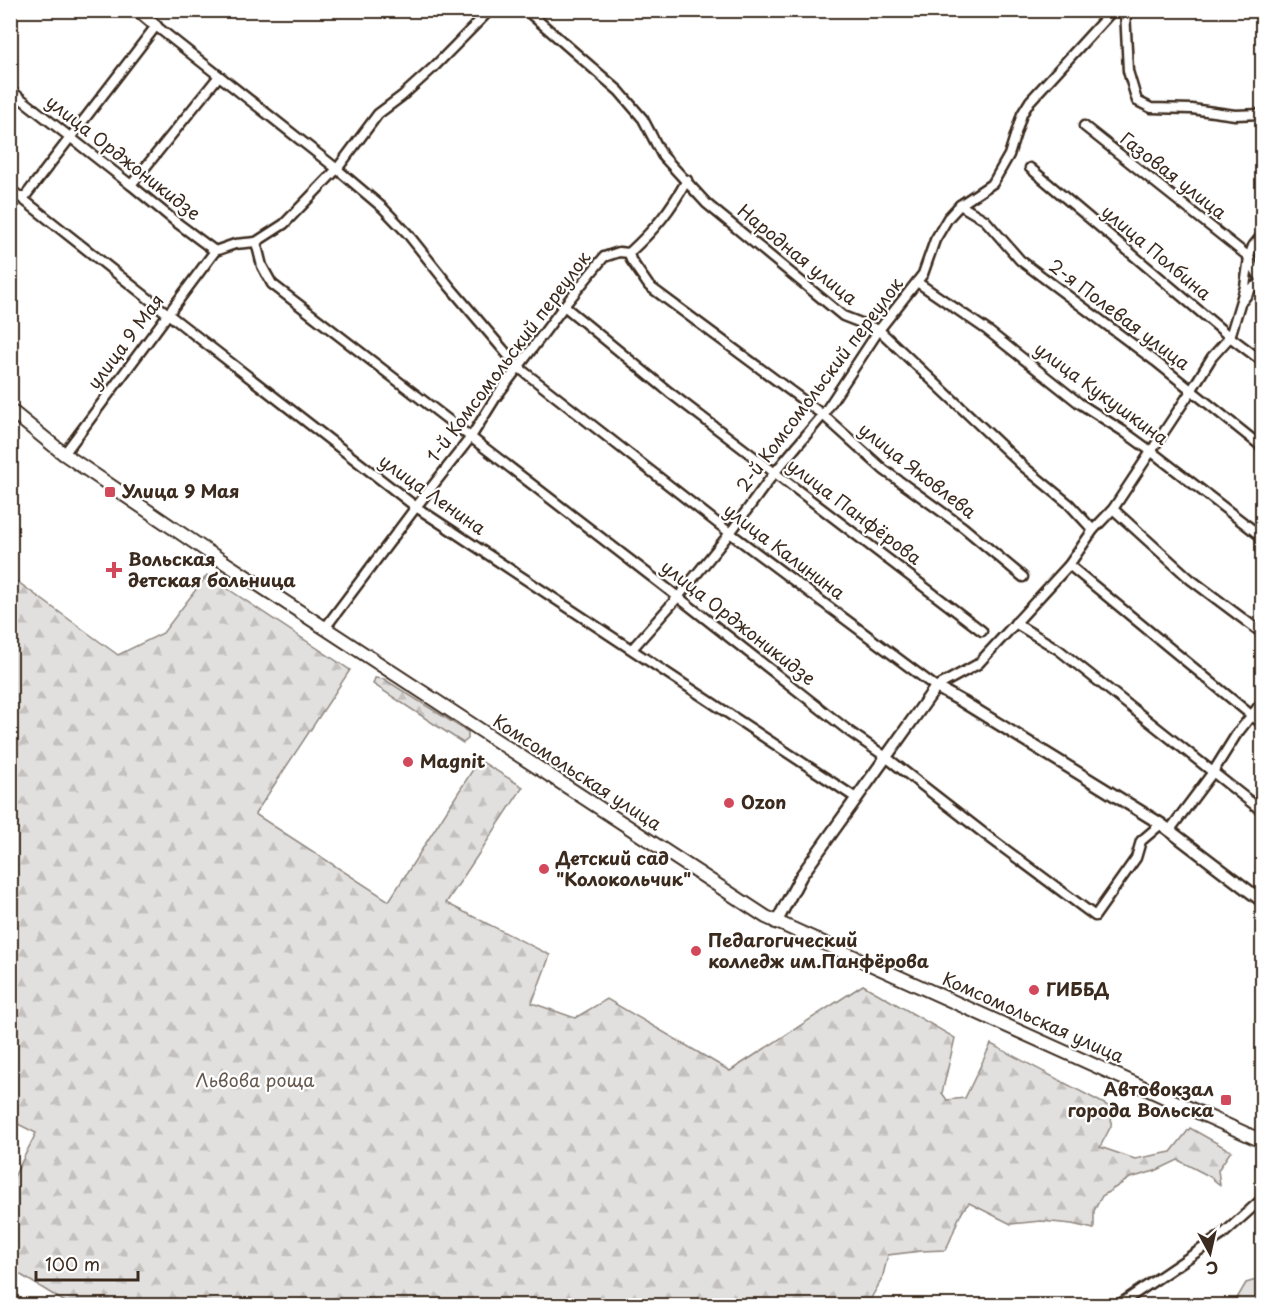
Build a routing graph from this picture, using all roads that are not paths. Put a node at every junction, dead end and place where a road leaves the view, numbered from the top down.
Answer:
1 (137, 10) edge
2 (490, 10) edge
3 (526, 10) edge
4 (1113, 10) edge
5 (1125, 10) edge
6 (156, 26) junction
7 (219, 76) junction
8 (10, 90) edge
9 (1263, 114) edge
10 (1084, 126) dead end
11 (71, 138) junction
12 (1030, 168) dead end
13 (337, 169) junction
14 (687, 180) junction
15 (131, 184) junction
16 (10, 189) edge
17 (23, 199) junction
18 (960, 205) junction
19 (1263, 235) edge
20 (256, 242) junction
21 (215, 251) junction
22 (629, 253) junction
23 (1249, 257) junction
24 (917, 282) junction
25 (1263, 282) edge
26 (1240, 305) junction
27 (564, 306) junction
28 (168, 314) junction
29 (879, 330) junction
30 (1230, 336) junction
31 (1263, 361) edge
32 (518, 367) junction
33 (1191, 391) junction
34 (10, 410) edge
35 (823, 415) junction
36 (471, 437) junction
37 (1263, 447) edge
38 (1152, 452) junction
39 (64, 454) junction
40 (775, 472) junction
41 (416, 507) junction
42 (1113, 509) junction
43 (1093, 530) junction
44 (730, 533) junction
45 (1263, 537) edge
46 (1069, 565) junction
47 (1023, 577) dead end
48 (678, 597) junction
49 (1016, 623) junction
50 (325, 628) junction
51 (982, 631) dead end
52 (1263, 633) edge
53 (632, 649) junction
54 (936, 687) junction
55 (1263, 702) edge
56 (1251, 716) junction
57 (1263, 724) edge
58 (886, 757) junction
59 (1213, 772) junction
60 (856, 798) junction
61 (1263, 811) edge
62 (1165, 828) junction
63 (1263, 901) edge
64 (776, 923) junction
65 (1263, 1141) edge
66 (1263, 1199) edge
67 (1117, 1305) edge

1 - 6 street
2 - 13 street
3 - 14 street, Народная улица
4 - 18 street, 2-й Комсомольский переулок
5 - 9 street
6 - 7 street, улица Калинина
6 - 11 street
7 - 13 street, улица Калинина
7 - 15 street
8 - 11 street, улица Орджоникидзе
10 - 23 street, Газовая улица
11 - 15 street, улица Орджоникидзе
11 - 17 street
12 - 30 street, улица Полбина
13 - 20 street
13 - 32 street, улица Калинина
14 - 22 street, 1-й Комсомольский переулок
14 - 29 street, Народная улица
15 - 21 street, улица Орджоникидзе
16 - 17 street, улица Ленина
17 - 28 street, улица Ленина
18 - 24 street, 2-й Комсомольский переулок
18 - 33 street, 2-я Полевая улица
19 - 23 street
20 - 21 street
20 - 36 street, улица Орджоникидзе
21 - 28 street, улица 9 Мая
22 - 27 street, 1-й Комсомольский переулок
22 - 35 street, улица Яковлева
23 - 25 street, Газовая улица
23 - 26 street
24 - 29 street, 2-й Комсомольский переулок
24 - 38 street, улица Кукушкина
25 - 26 street
26 - 30 street
27 - 32 street, 1-й Комсомольский переулок
27 - 40 street, улица Панфёрова
28 - 39 street, улица 9 Мая
28 - 41 street, улица Ленина
29 - 35 street, 2-й Комсомольский переулок
29 - 43 street, Народная улица
30 - 31 street, улица Полбина
30 - 33 street
32 - 36 street, 1-й Комсомольский переулок
32 - 44 street, улица Калинина
33 - 37 street, 2-я Полевая улица
33 - 38 street
34 - 39 main road, Комсомольская улица
35 - 40 street, 2-й Комсомольский переулок
35 - 47 street, улица Яковлева
36 - 41 street, 1-й Комсомольский переулок
36 - 48 street, улица Орджоникидзе
38 - 42 street
38 - 45 street, улица Кукушкина
39 - 50 main road, Комсомольская улица
40 - 44 street, 2-й Комсомольский переулок
40 - 51 street, улица Панфёрова
41 - 50 street, 1-й Комсомольский переулок
41 - 53 street, улица Ленина
42 - 43 street
42 - 52 street
43 - 46 street
44 - 48 street, 2-й Комсомольский переулок
44 - 54 street, улица Калинина
46 - 49 street
46 - 56 street
48 - 53 street, 2-й Комсомольский переулок
48 - 58 street, улица Орджоникидзе
49 - 54 street
49 - 59 street
50 - 64 main road, Комсомольская улица
53 - 60 street, улица Ленина
54 - 58 street
54 - 62 street, улица Калинина
55 - 56 street
56 - 57 street
56 - 59 street
58 - 60 street
58 - 62 street, улица Орджоникидзе
59 - 61 street
59 - 62 street
60 - 64 street
62 - 63 street, улица Калинина
64 - 65 main road, Комсомольская улица
66 - 67 street

